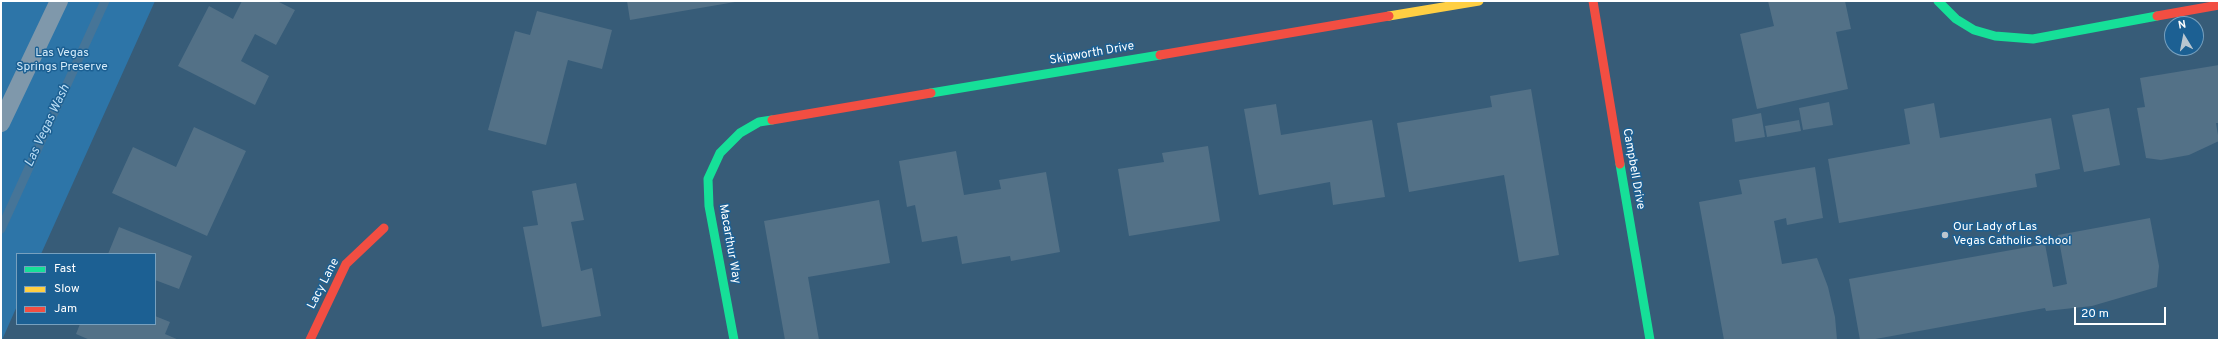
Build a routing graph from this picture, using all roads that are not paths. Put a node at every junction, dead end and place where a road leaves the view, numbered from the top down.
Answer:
1 (59, 1) edge
2 (1479, 1) edge
3 (1593, 1) edge
4 (1938, 1) edge
5 (2219, 5) edge
6 (1, 123) edge
7 (720, 153) joint
8 (384, 228) dead end
9 (310, 340) edge
10 (734, 340) edge
11 (1650, 340) edge

1 - 6 lane
2 - 7 street, Skipworth Drive
3 - 11 street, Campbell Drive
4 - 5 street
7 - 10 street, Macarthur Way
8 - 9 street, Lacy Lane

